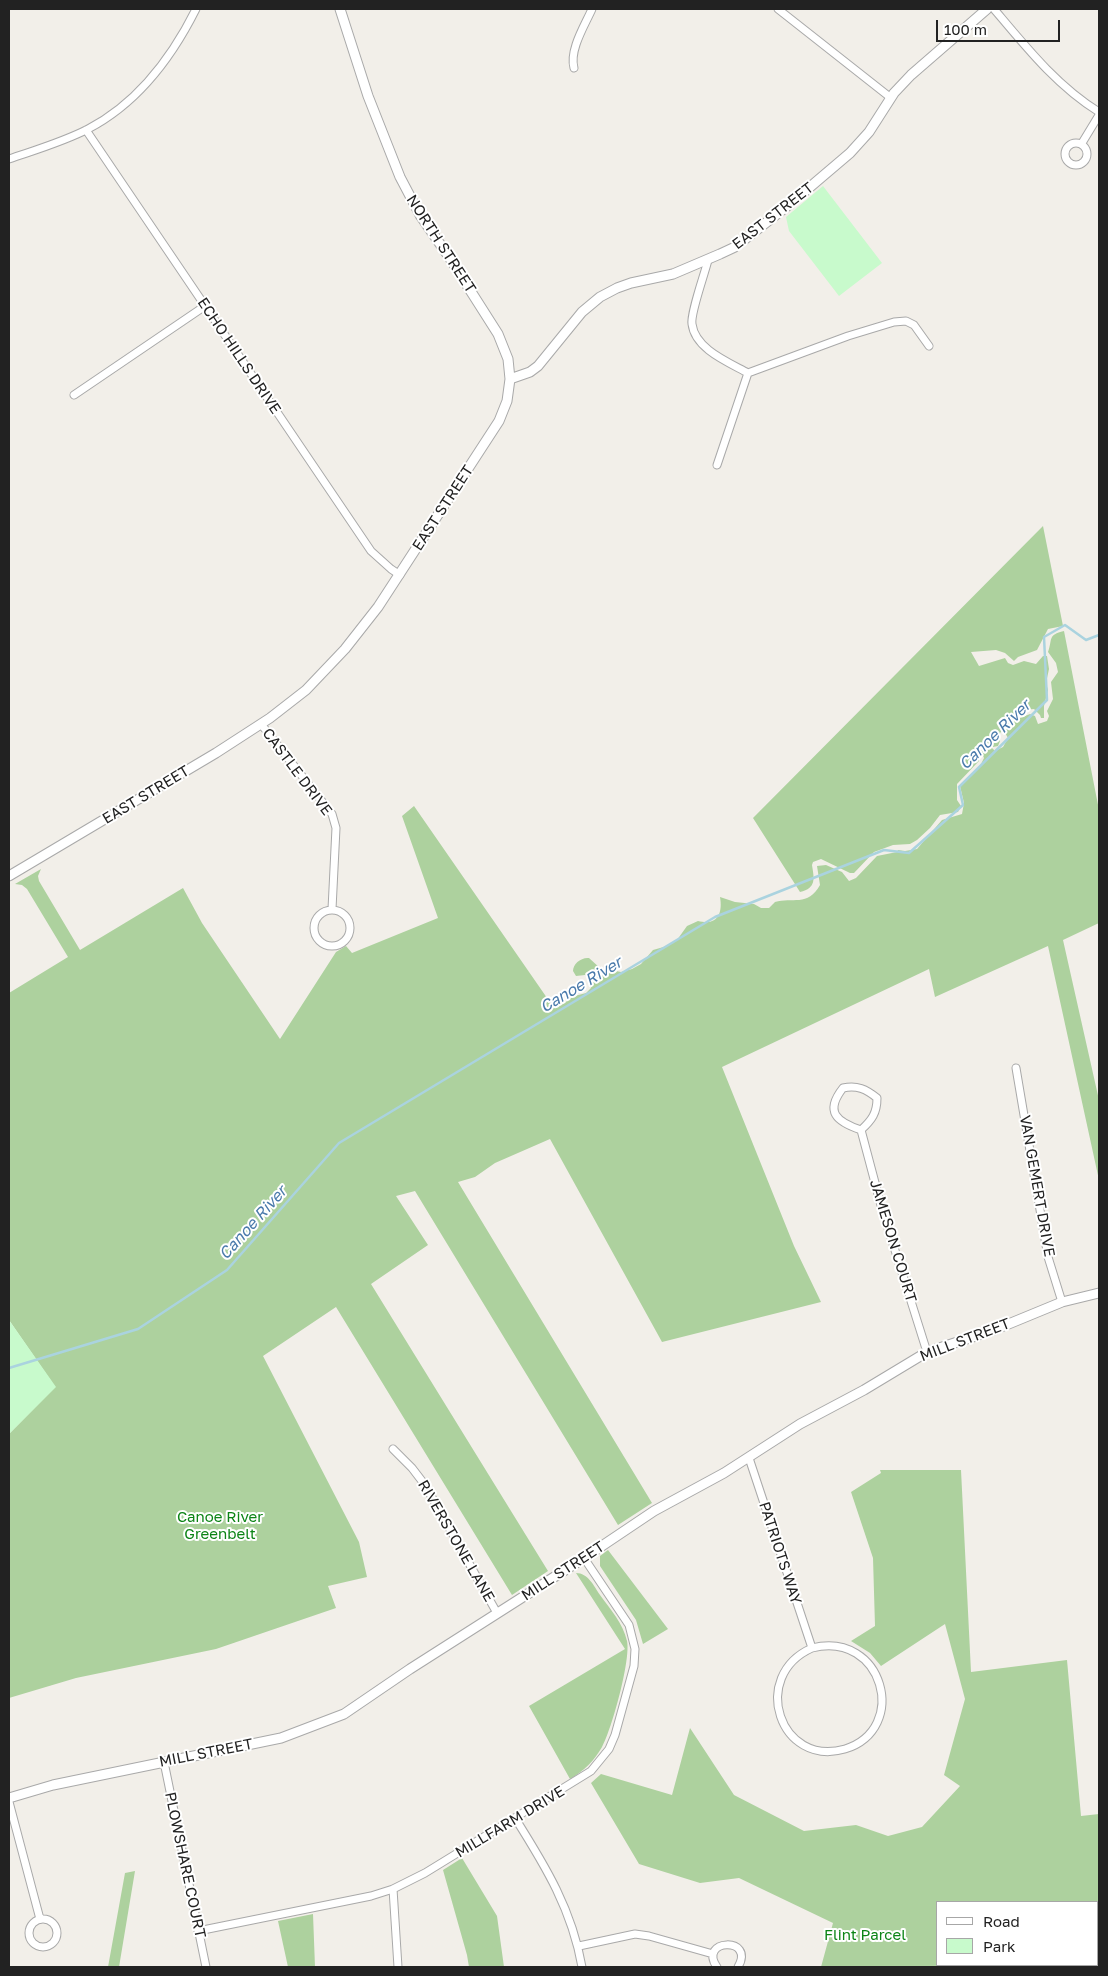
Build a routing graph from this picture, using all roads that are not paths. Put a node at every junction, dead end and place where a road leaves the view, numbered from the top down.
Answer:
1 (196, 9) edge
2 (340, 9) edge
3 (592, 9) edge
4 (778, 9) edge
5 (987, 9) edge
6 (994, 9) edge
7 (574, 68) dead end
8 (890, 98) junction
9 (1099, 114) edge
10 (86, 130) junction
11 (1082, 143) dead end
12 (9, 159) edge
13 (708, 260) junction
14 (205, 306) junction
15 (929, 346) dead end
16 (748, 373) junction
17 (510, 380) junction
18 (74, 395) dead end
19 (717, 465) dead end
20 (400, 574) junction
21 (261, 724) junction
22 (9, 876) edge
23 (332, 909) junction
24 (1016, 1068) dead end
25 (861, 1130) junction
26 (1099, 1293) edge
27 (1062, 1302) junction
28 (927, 1352) junction
29 (393, 1450) dead end
30 (748, 1458) junction
31 (584, 1558) junction
32 (497, 1613) junction
33 (812, 1648) junction
34 (164, 1762) junction
35 (9, 1798) edge
36 (9, 1802) edge
37 (515, 1818) junction
38 (393, 1890) junction
39 (40, 1920) junction
40 (198, 1931) junction
41 (578, 1946) junction
42 (713, 1954) junction
43 (206, 1967) edge
44 (398, 1967) edge
45 (582, 1967) edge
46 (716, 1967) edge
47 (738, 1967) edge

1 - 10 street
2 - 17 street, NORTH STREET
3 - 7 street
4 - 8 street
5 - 8 street, EAST STREET
6 - 9 street
8 - 13 street, EAST STREET
9 - 11 street
10 - 12 street
10 - 14 street, ECHO HILLS DRIVE
13 - 16 street
13 - 17 street, EAST STREET
14 - 18 street
14 - 20 street, ECHO HILLS DRIVE
15 - 16 street
16 - 19 street
17 - 20 street, EAST STREET
20 - 21 street, EAST STREET
21 - 22 street, EAST STREET
21 - 23 street, CASTLE DRIVE
23 - 23 street
24 - 27 street, VAN GEMERT DRIVE
25 - 25 street
25 - 28 street, JAMESON COURT
26 - 27 street, MILL STREET
27 - 28 street, MILL STREET
28 - 30 street, MILL STREET
29 - 32 street, RIVERSTONE LANE
30 - 31 street, MILL STREET
30 - 33 street, PATRIOTS WAY
31 - 32 street, MILL STREET
31 - 37 street, MILLFARM DRIVE
32 - 34 street, MILL STREET
33 - 33 street
34 - 35 street, MILL STREET
34 - 40 street, PLOWSHARE COURT
36 - 39 street
37 - 38 street, MILLFARM DRIVE
37 - 41 street
38 - 40 street, MILLFARM DRIVE
38 - 44 street
39 - 39 street
40 - 43 street, PLOWSHARE COURT
41 - 42 street
41 - 45 street
42 - 46 street
42 - 47 street

